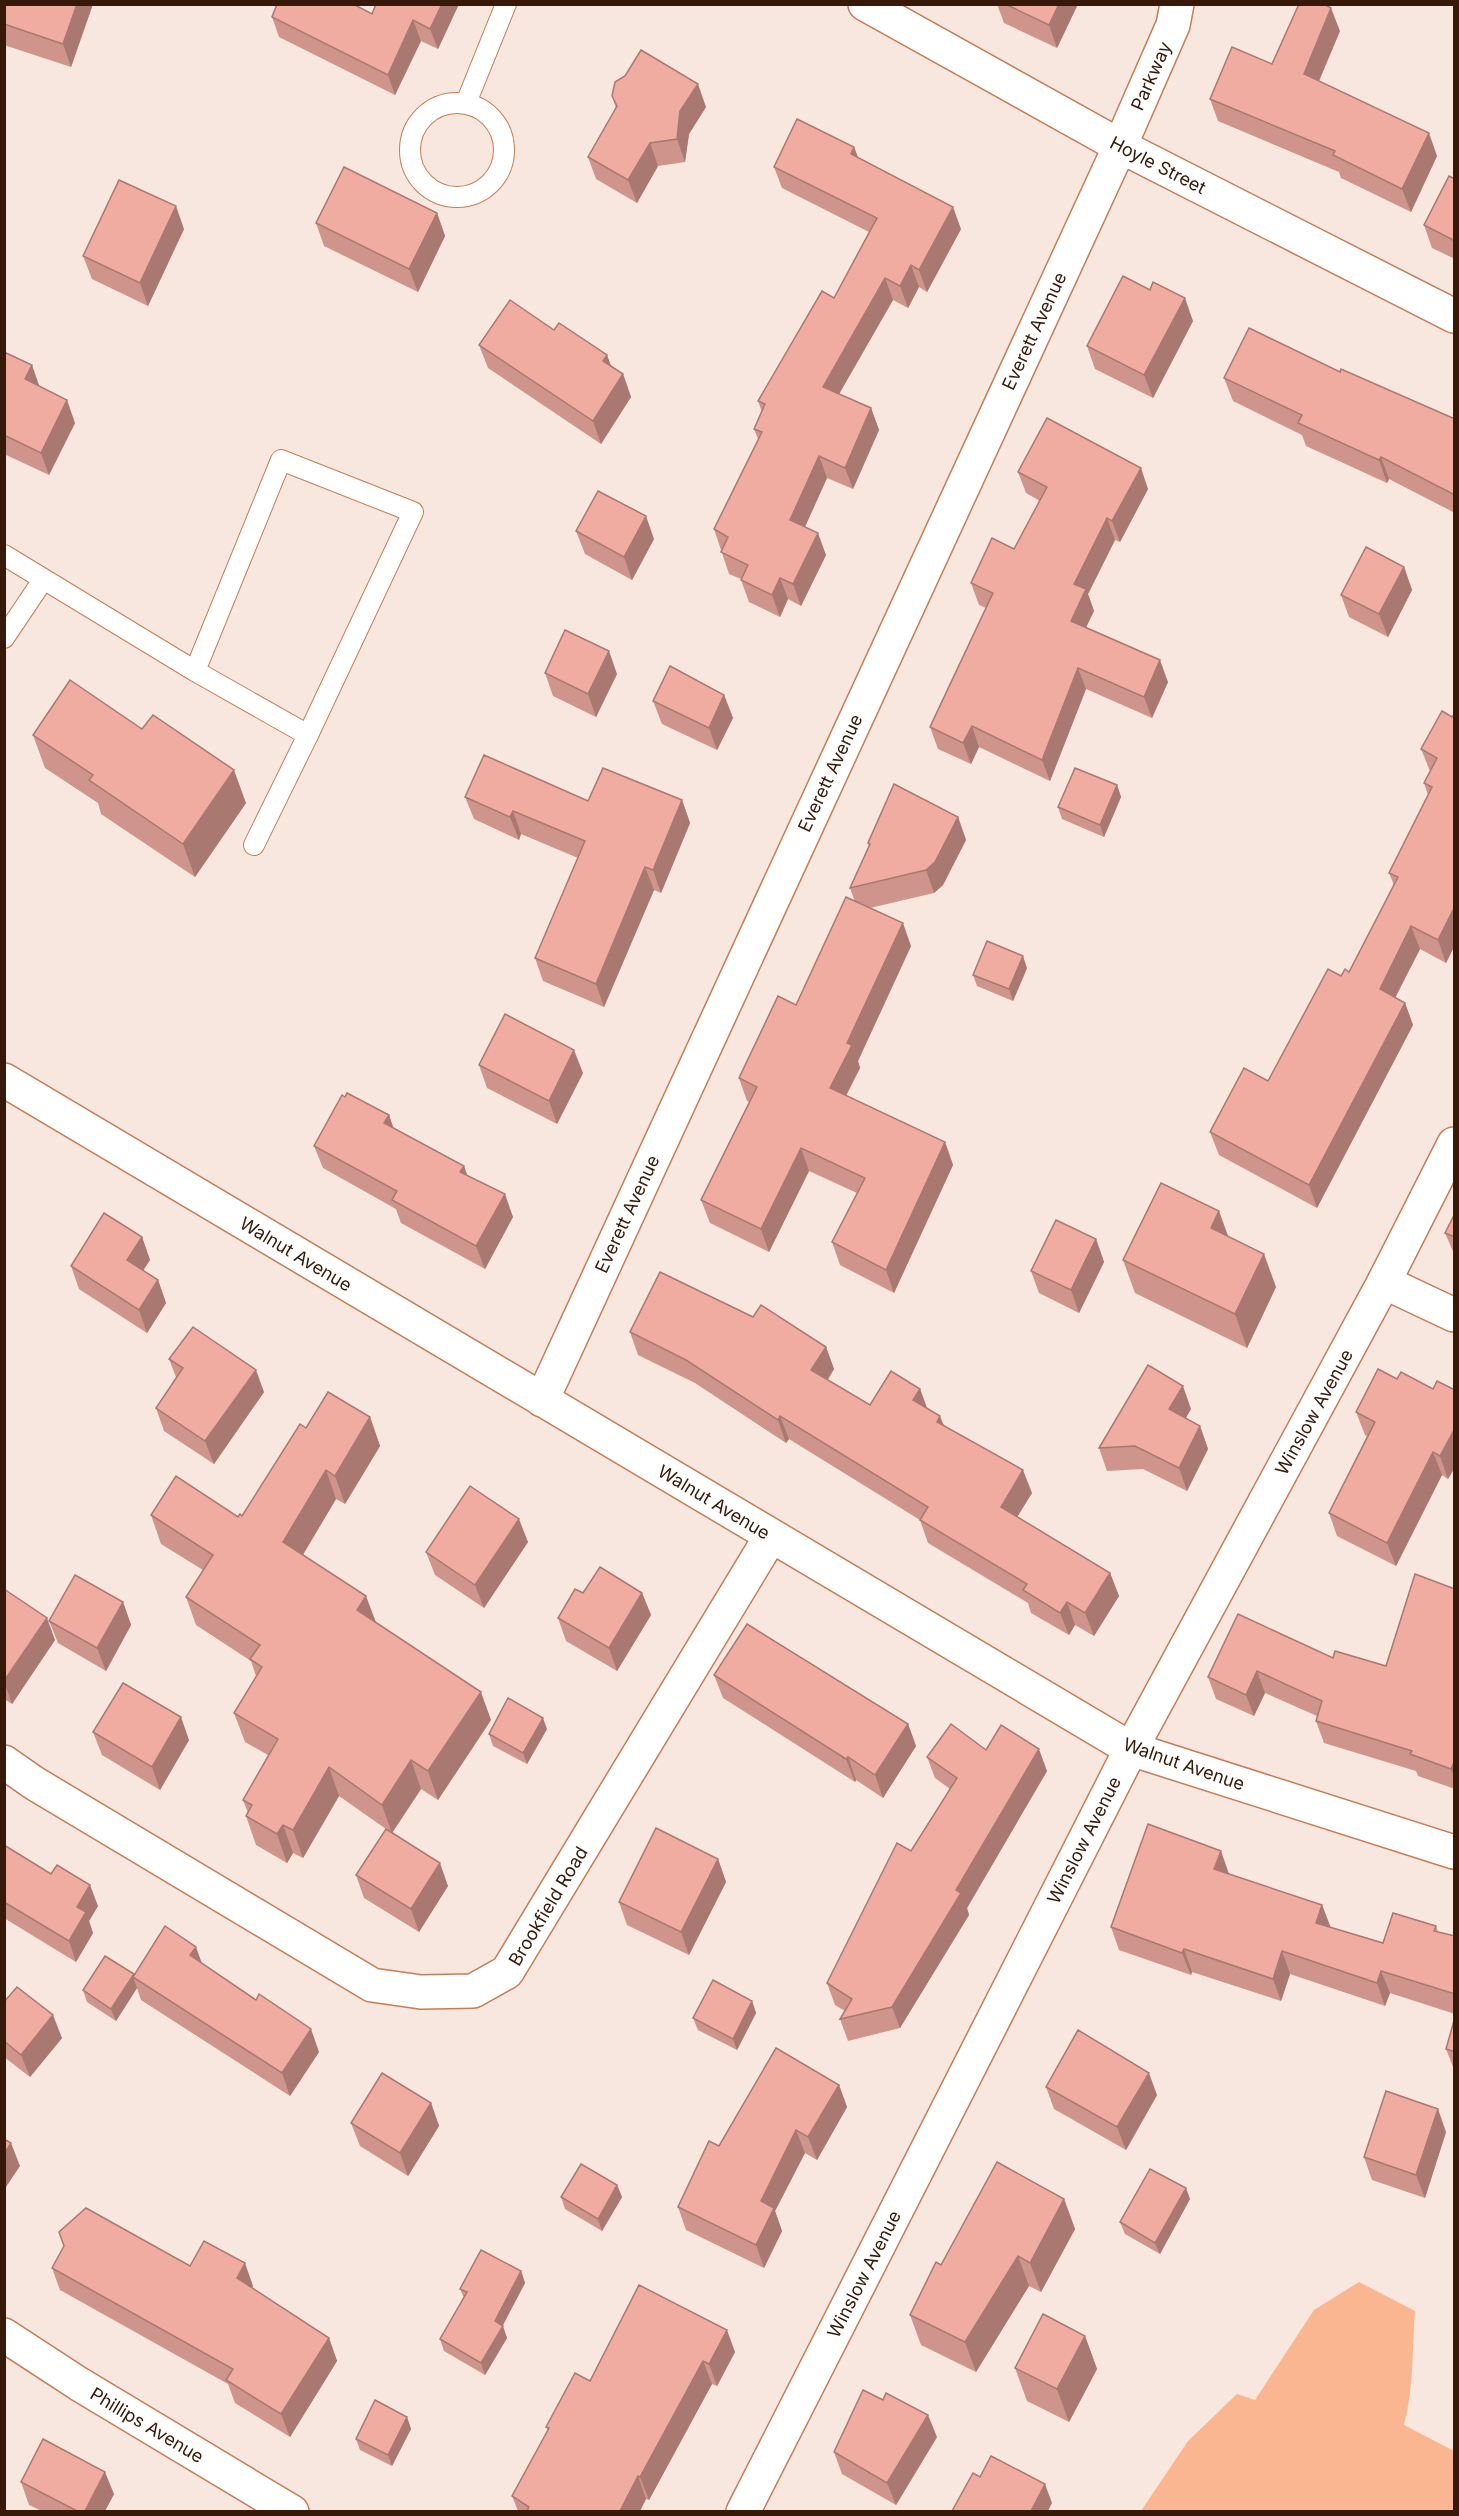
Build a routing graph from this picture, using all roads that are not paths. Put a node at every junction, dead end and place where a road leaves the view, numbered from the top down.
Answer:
1 (506, 4) edge
2 (865, 4) edge
3 (1177, 4) edge
4 (466, 103) junction
5 (1120, 146) junction
6 (1455, 316) edge
7 (4, 555) edge
8 (43, 580) junction
9 (4, 638) edge
10 (195, 670) junction
11 (308, 735) junction
12 (254, 845) dead end
13 (4, 1080) edge
14 (1455, 1144) edge
15 (1384, 1282) junction
16 (1455, 1315) edge
17 (542, 1400) junction
18 (771, 1536) junction
19 (1131, 1749) junction
20 (4, 1762) edge
21 (1455, 1852) edge
22 (4, 2335) edge
23 (292, 2511) edge
24 (743, 2511) edge

1 - 4 lane
2 - 5 street, Hoyle Street
3 - 5 street, Parkway
4 - 4 lane
5 - 6 street, Hoyle Street
5 - 17 street, Everett Avenue
7 - 8 lane
8 - 9 lane
8 - 10 lane
10 - 11 lane
10 - 11 lane
11 - 12 lane
13 - 17 street, Walnut Avenue
14 - 15 street, Winslow Avenue
15 - 16 street
15 - 19 street, Winslow Avenue
17 - 18 street, Walnut Avenue
18 - 19 street, Walnut Avenue
18 - 20 street, Brookfield Road
19 - 21 street, Walnut Avenue
19 - 24 street, Winslow Avenue
22 - 23 street, Phillips Avenue

